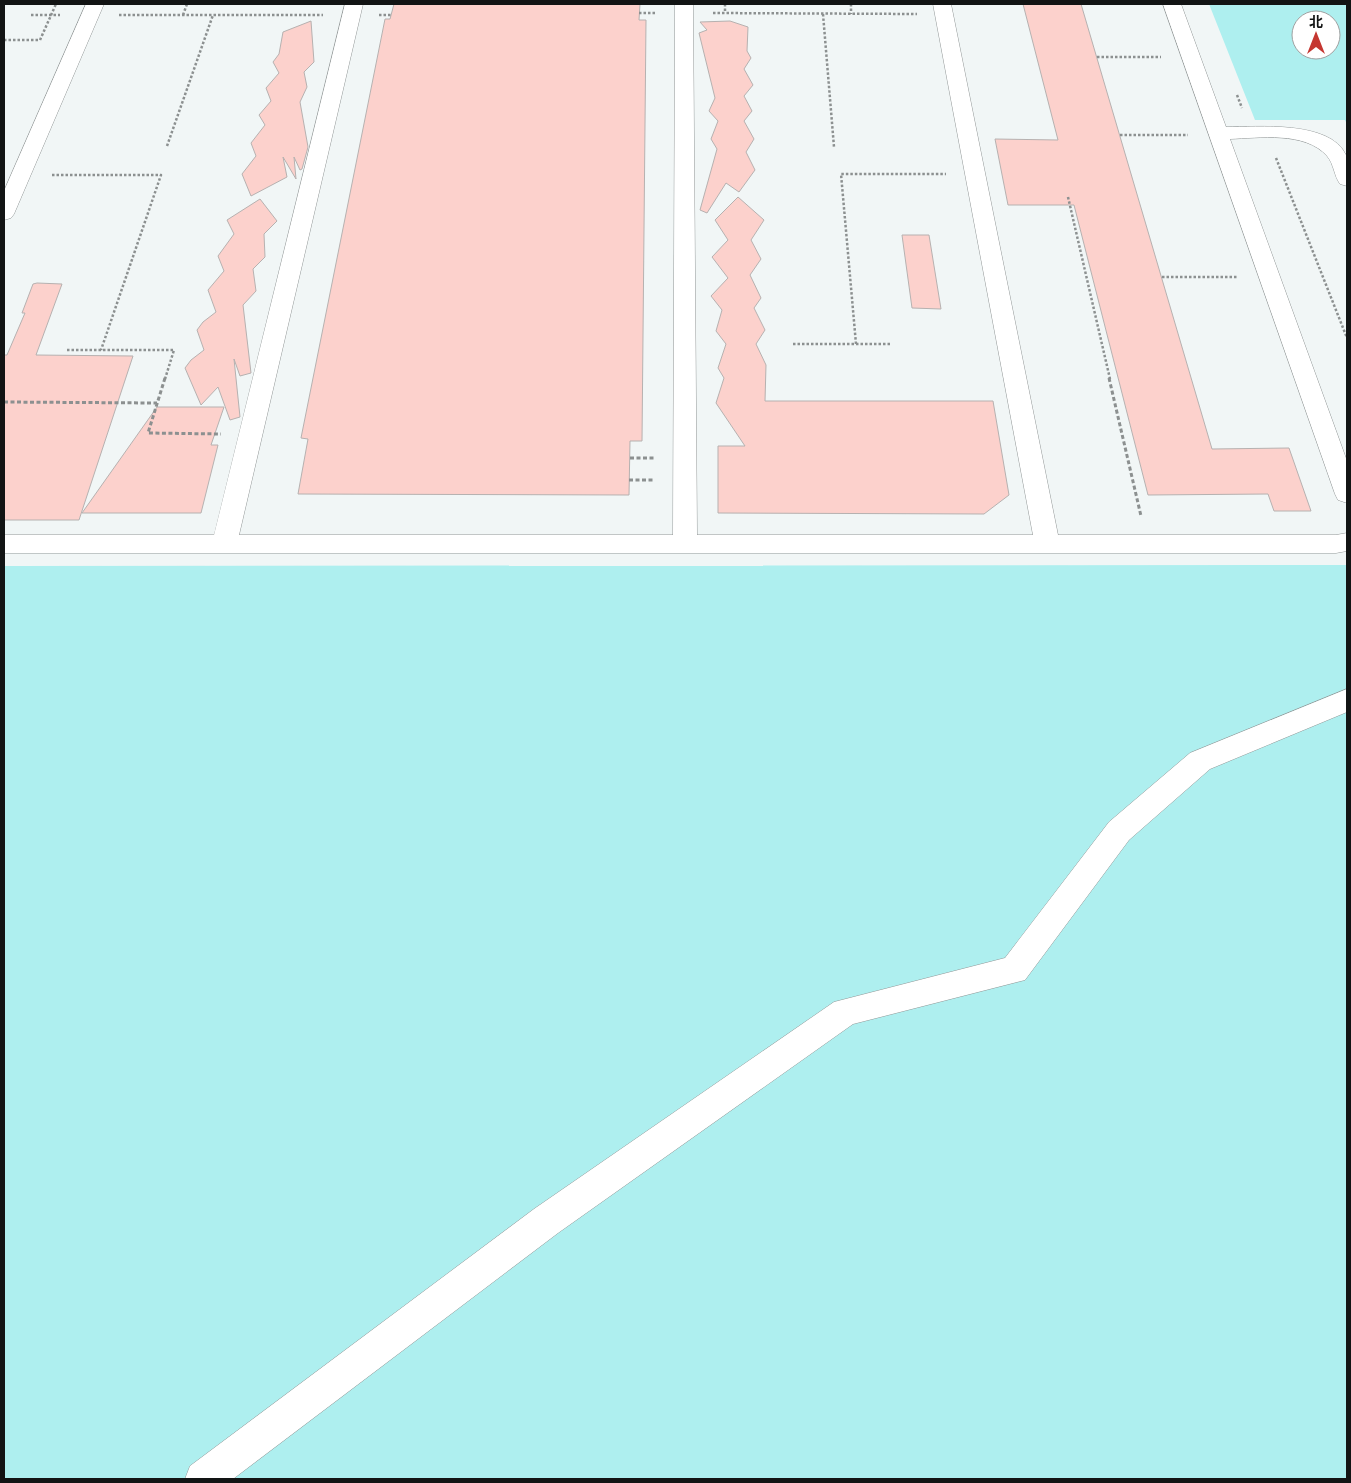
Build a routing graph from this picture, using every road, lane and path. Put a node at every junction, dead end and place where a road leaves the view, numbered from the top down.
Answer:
1 (56, 4) edge
2 (187, 4) edge
3 (725, 4) edge
4 (851, 4) edge
5 (1172, 4) edge
6 (684, 8) edge
7 (92, 9) edge
8 (352, 9) edge
9 (943, 9) edge
10 (639, 13) dead end
11 (725, 13) junction
12 (823, 14) junction
13 (851, 14) junction
14 (31, 15) dead end
15 (52, 15) junction
16 (183, 15) junction
17 (213, 15) junction
18 (391, 15) dead end
19 (4, 40) edge
20 (1097, 57) dead end
21 (1162, 57) dead end
22 (1236, 90) dead end
23 (1246, 116) dead end
24 (1218, 134) junction
25 (1267, 134) junction
26 (1189, 135) dead end
27 (1120, 136) dead end
28 (167, 146) dead end
29 (834, 147) dead end
30 (21, 174) junction
31 (975, 174) junction
32 (1347, 180) edge
33 (1068, 197) dead end
34 (4, 214) edge
35 (1162, 277) dead end
36 (1239, 277) dead end
37 (1347, 338) edge
38 (793, 344) dead end
39 (856, 344) junction
40 (890, 344) dead end
41 (67, 350) dead end
42 (101, 350) junction
43 (4, 402) edge
44 (158, 403) junction
45 (250, 434) junction
46 (1339, 447) edge
47 (1347, 494) edge
48 (1142, 522) dead end
49 (1347, 542) edge
50 (4, 544) edge
51 (224, 544) junction
52 (685, 544) junction
53 (1047, 544) junction
54 (1347, 700) edge
55 (203, 1479) edge

1 - 15 path
2 - 16 path
3 - 11 path
4 - 13 path
5 - 24 street
6 - 10 path
6 - 11 path
6 - 52 street
7 - 15 path
7 - 16 path
7 - 30 street
8 - 17 path
8 - 18 path
8 - 45 street
9 - 13 path
9 - 31 street
11 - 12 path
12 - 13 path
12 - 29 path
14 - 15 path
15 - 19 path
16 - 17 path
17 - 28 path
20 - 21 path
22 - 23 path
24 - 25 street
24 - 46 street
25 - 32 street
25 - 37 path
26 - 27 path
30 - 34 street
30 - 42 path
31 - 39 path
31 - 53 street
33 - 48 path
35 - 36 path
38 - 39 path
39 - 40 path
41 - 42 path
42 - 44 path
43 - 44 path
44 - 45 path
45 - 51 street
46 - 47 street
49 - 53 street
50 - 51 street
51 - 52 street
52 - 53 street
54 - 55 street

